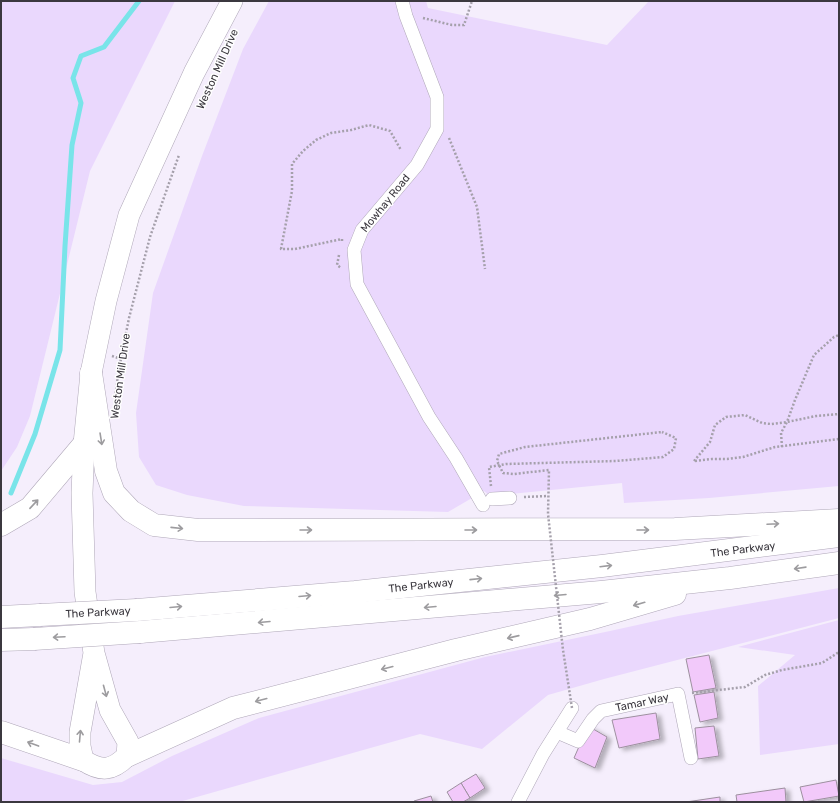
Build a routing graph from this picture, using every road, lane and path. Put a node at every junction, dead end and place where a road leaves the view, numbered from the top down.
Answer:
1 (232, 1) edge
2 (402, 1) edge
3 (472, 1) edge
4 (406, 16) junction
5 (438, 129) junction
6 (401, 150) dead end
7 (179, 154) dead end
8 (341, 246) dead end
9 (340, 252) dead end
10 (485, 269) dead end
11 (358, 284) junction
12 (839, 335) edge
13 (91, 373) junction
14 (115, 400) dead end
15 (839, 414) edge
16 (787, 422) junction
17 (839, 440) edge
18 (84, 444) junction
19 (782, 447) junction
20 (548, 496) junction
21 (510, 498) joint
22 (488, 502) junction
23 (839, 520) edge
24 (1, 525) edge
25 (839, 536) edge
26 (839, 563) edge
27 (730, 578) junction
28 (1, 617) edge
29 (1, 640) edge
30 (839, 652) edge
31 (94, 653) junction
32 (678, 694) junction
33 (572, 708) joint
34 (1, 732) edge
35 (557, 732) junction
36 (127, 756) junction
37 (691, 758) dead end
38 (83, 760) junction
39 (518, 802) edge

1 - 13 main road, Weston Mill Drive
2 - 4 street
3 - 4 path
4 - 5 street
5 - 10 path
5 - 11 street, Mowhay Road
6 - 8 path
7 - 14 path, Weston Mill Drive
9 - 11 path
11 - 22 street, Mowhay Road
12 - 16 path
13 - 18 main road, Weston Mill Drive
13 -> 23 highway
15 - 16 path
16 - 19 path
16 - 19 path
17 - 19 path
24 -> 18 highway
18 - 31 main road, Weston Mill Drive
20 - 21 path
20 - 22 path, bridge
20 - 33 path, bridge
21 - 22 street
28 -> 25 highway, The Parkway, bridge
26 -> 27 highway, The Parkway
27 -> 29 highway, The Parkway, bridge
27 -> 36 highway
30 - 32 path
31 -> 36 main road
38 -> 31 main road
32 - 35 street, Tamar Way
32 - 37 street, Tamar Way
33 - 35 street
38 -> 34 highway
35 - 39 street
36 - 38 main road

